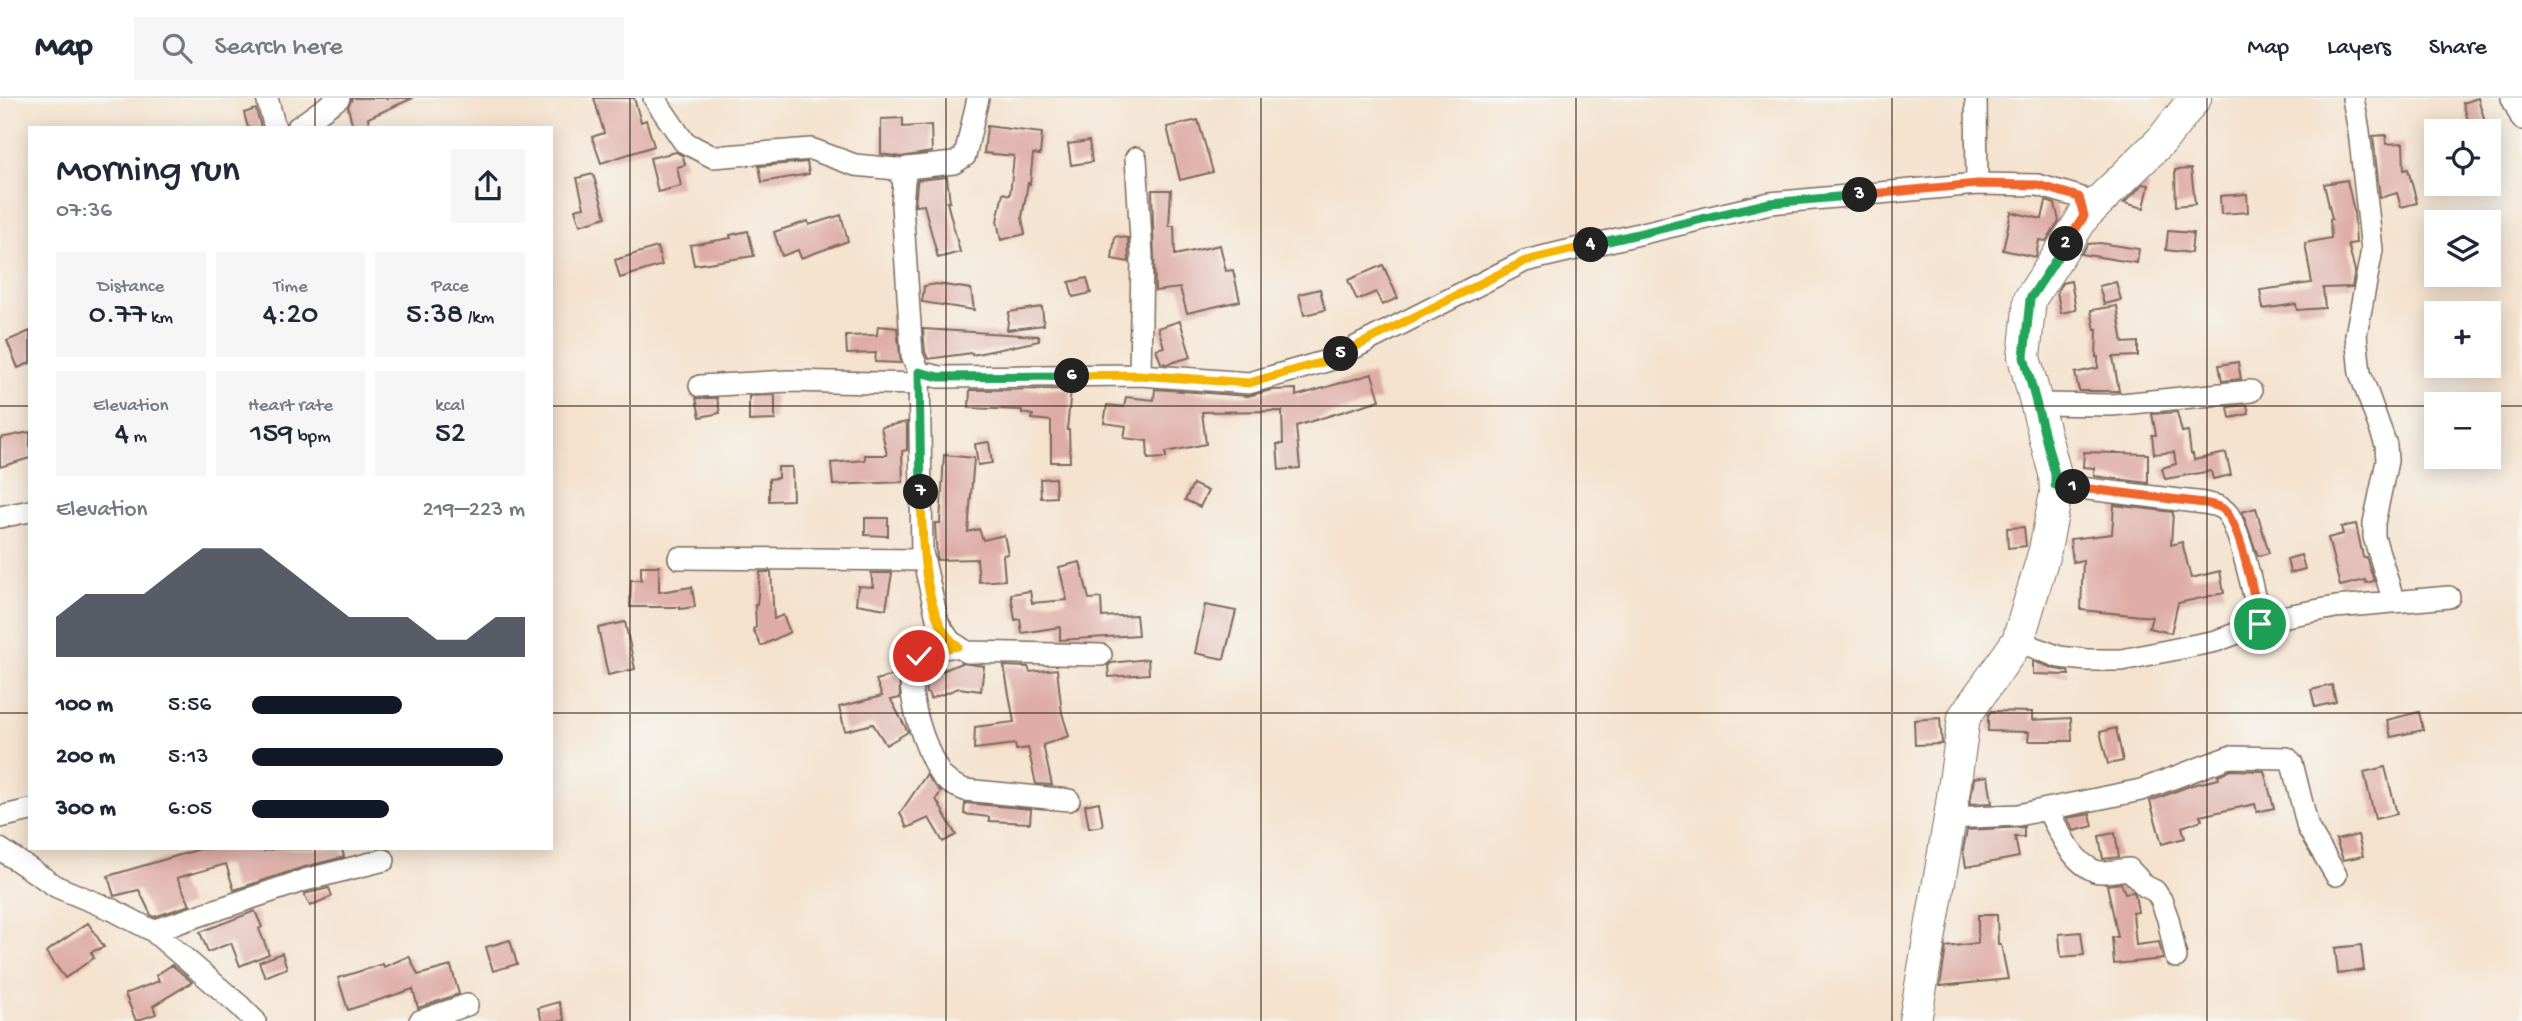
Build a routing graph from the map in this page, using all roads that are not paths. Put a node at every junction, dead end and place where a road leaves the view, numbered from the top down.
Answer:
1 (267, 98) edge
2 (339, 98) edge
3 (654, 98) edge
4 (978, 98) edge
5 (1976, 98) edge
6 (2195, 98) edge
7 (2353, 98) edge
8 (2512, 98) edge
9 (2522, 119) edge
10 (274, 126) edge
11 (300, 126) edge
12 (1136, 158) dead end
13 (904, 181) junction
14 (1977, 184) junction
15 (2084, 216) junction
16 (1140, 375) junction
17 (919, 378) junction
18 (700, 386) dead end
19 (2250, 391) dead end
20 (2036, 404) junction
21 (2055, 485) junction
22 (28, 511) edge
23 (0, 517) edge
24 (679, 558) dead end
25 (924, 560) junction
26 (2449, 597) dead end
27 (2394, 601) junction
28 (2260, 624) junction
29 (2018, 641) junction
30 (958, 646) junction
31 (1101, 655) dead end
32 (1069, 800) dead end
33 (2047, 809) junction
34 (28, 810) edge
35 (0, 817) edge
36 (1950, 818) junction
37 (0, 849) edge
38 (384, 860) dead end
39 (2336, 875) dead end
40 (153, 932) junction
41 (2176, 957) dead end
42 (467, 1005) dead end
43 (255, 1021) edge
44 (420, 1021) edge
45 (1915, 1021) edge

1 - 10 street
2 - 11 street
3 - 13 street
4 - 13 street
5 - 14 street
6 - 15 street
7 - 27 street
8 - 9 street
12 - 16 street
13 - 17 street
14 - 15 street
14 - 16 street
15 - 20 street
16 - 17 street
17 - 18 street
17 - 25 street
19 - 20 street
20 - 21 street
21 - 28 street
21 - 29 street
22 - 23 street
24 - 25 street
25 - 30 street
26 - 27 street
27 - 28 street
28 - 29 street
29 - 36 street
30 - 31 street
30 - 32 street
33 - 36 street
33 - 39 street
33 - 41 street
34 - 35 street
36 - 45 street
37 - 40 street
38 - 40 street
40 - 43 street
42 - 44 street

